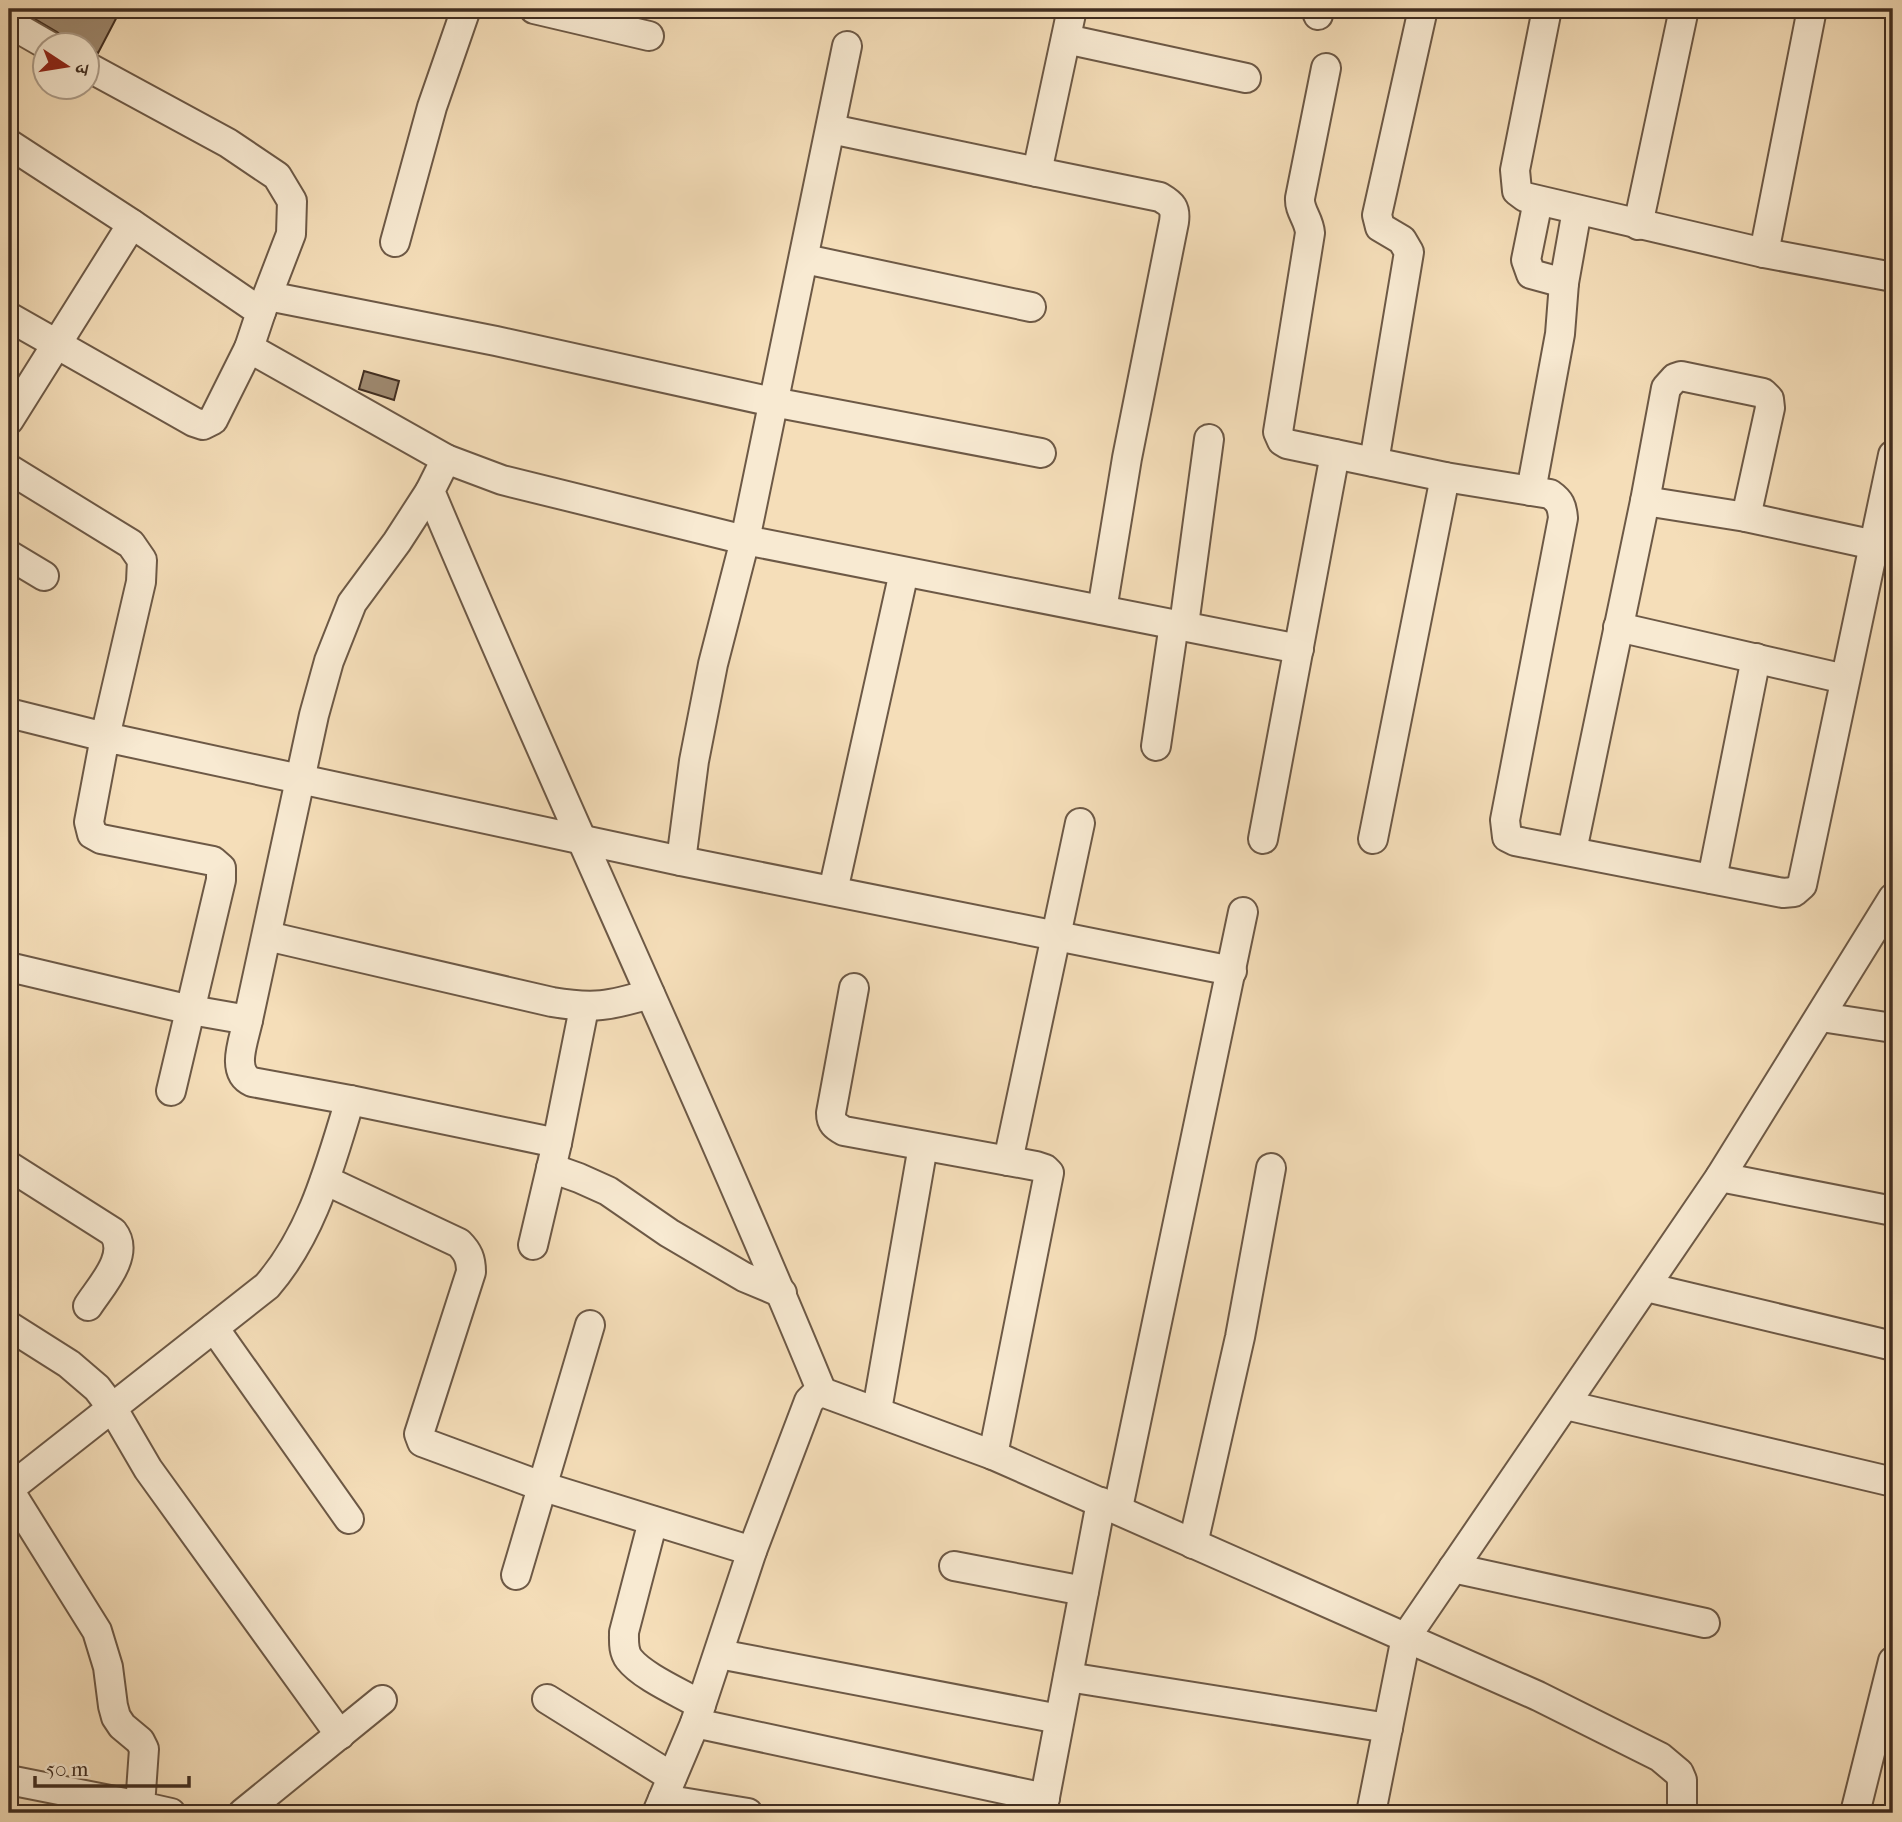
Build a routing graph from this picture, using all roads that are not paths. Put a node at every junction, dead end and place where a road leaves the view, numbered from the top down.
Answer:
1 (466, 9) edge
2 (534, 9) edge
3 (1073, 9) edge
4 (1423, 9) edge
5 (1547, 9) edge
6 (1684, 9) edge
7 (1812, 9) edge
8 (9, 23) edge
9 (649, 36) dead end
10 (32, 37) edge
11 (1066, 39) junction
12 (847, 46) dead end
13 (1326, 68) dead end
14 (102, 75) edge
15 (1246, 78) dead end
16 (831, 129) junction
17 (9, 145) edge
18 (1037, 172) junction
19 (1538, 201) junction
20 (1577, 210) junction
21 (132, 224) junction
22 (1638, 225) junction
23 (395, 242) dead end
24 (1763, 253) junction
25 (804, 259) junction
26 (1893, 277) edge
27 (1564, 283) junction
28 (264, 304) junction
29 (1031, 307) dead end
30 (9, 317) edge
31 (58, 345) junction
32 (249, 348) junction
33 (773, 402) junction
34 (9, 420) edge
35 (1209, 439) dead end
36 (1041, 453) dead end
37 (1335, 454) junction
38 (1893, 455) edge
39 (446, 459) junction
40 (1374, 462) junction
41 (9, 469) edge
42 (1445, 477) junction
43 (430, 491) junction
44 (1531, 491) junction
45 (1645, 501) junction
46 (1746, 517) junction
47 (745, 540) junction
48 (1883, 547) edge
49 (9, 555) edge
50 (904, 572) junction
51 (44, 576) dead end
52 (1102, 610) junction
53 (1179, 625) junction
54 (1618, 627) junction
55 (1299, 649) junction
56 (1756, 658) junction
57 (1845, 679) junction
58 (9, 713) edge
59 (105, 737) junction
60 (1156, 746) dead end
61 (300, 780) junction
62 (1080, 823) dead end
63 (583, 839) junction
64 (1263, 839) dead end
65 (1373, 839) dead end
66 (1572, 851) junction
67 (681, 861) junction
68 (1712, 879) junction
69 (833, 891) junction
70 (1893, 898) edge
71 (1243, 912) dead end
72 (1884, 930) edge
73 (1055, 935) junction
74 (267, 936) junction
75 (9, 967) edge
76 (1232, 971) junction
77 (854, 988) dead end
78 (650, 994) junction
79 (584, 1007) junction
80 (191, 1010) junction
81 (1821, 1017) junction
82 (248, 1020) junction
83 (1893, 1028) edge
84 (171, 1091) dead end
85 (350, 1100) junction
86 (923, 1146) junction
87 (554, 1156) junction
88 (1008, 1161) junction
89 (9, 1166) edge
90 (1271, 1168) dead end
91 (1720, 1177) junction
92 (325, 1180) junction
93 (1893, 1211) edge
94 (533, 1245) dead end
95 (1646, 1287) junction
96 (782, 1293) junction
97 (88, 1306) dead end
98 (590, 1325) dead end
99 (9, 1326) edge
100 (214, 1328) junction
101 (1893, 1346) edge
102 (822, 1391) junction
103 (1566, 1405) junction
104 (113, 1409) junction
105 (877, 1410) junction
106 (993, 1455) junction
107 (1893, 1482) edge
108 (541, 1486) junction
109 (9, 1490) edge
110 (1109, 1505) junction
111 (349, 1519) dead end
112 (653, 1521) junction
113 (1193, 1544) junction
114 (752, 1551) junction
115 (954, 1566) dead end
116 (1453, 1568) junction
117 (516, 1575) dead end
118 (1084, 1591) junction
119 (1705, 1623) dead end
120 (1406, 1636) junction
121 (719, 1654) junction
122 (1893, 1661) edge
123 (1068, 1677) junction
124 (547, 1699) dead end
125 (382, 1700) dead end
126 (698, 1714) junction
127 (1059, 1719) junction
128 (1388, 1728) junction
129 (340, 1735) junction
130 (9, 1780) edge
131 (664, 1796) edge
132 (140, 1806) junction
133 (1043, 1806) edge
134 (170, 1813) edge
135 (243, 1813) edge
136 (748, 1813) edge
137 (1371, 1813) edge
138 (1682, 1813) edge
139 (1855, 1813) edge

1 - 23 street
2 - 9 street
3 - 11 street
4 - 40 street
5 - 19 street
6 - 22 street
7 - 24 street
8 - 10 street
11 - 15 street
11 - 18 street
12 - 16 street
13 - 37 street
14 - 28 street
16 - 18 street
16 - 25 street
17 - 21 street
18 - 52 street
19 - 20 street
19 - 27 street
20 - 22 street
20 - 27 street
21 - 28 street
21 - 31 street
22 - 24 street
24 - 26 street
25 - 29 street
25 - 33 street
27 - 44 street
28 - 32 street
28 - 33 street
30 - 31 street
31 - 32 street
31 - 34 street
32 - 39 street
33 - 36 street
33 - 47 street
35 - 53 street
37 - 40 street
37 - 55 street
38 - 48 street
39 - 43 street
39 - 47 street
40 - 42 street
41 - 59 street
42 - 44 street
42 - 65 street
43 - 61 street
43 - 63 street
44 - 66 street
45 - 46 street
45 - 46 street
45 - 54 street
46 - 48 street
47 - 50 street
47 - 67 street
48 - 57 street
49 - 51 street
50 - 52 street
50 - 69 street
52 - 53 street
53 - 55 street
53 - 60 street
54 - 56 street
54 - 66 street
55 - 64 street
56 - 57 street
56 - 68 street
57 - 68 street
58 - 59 street
59 - 61 street
59 - 80 street
61 - 63 street
61 - 74 street
62 - 73 street
63 - 67 street
63 - 78 street
66 - 68 street
67 - 69 street
69 - 73 street
70 - 72 street
71 - 76 street
72 - 81 street
73 - 76 street
73 - 88 street
74 - 79 street
74 - 82 street
75 - 80 street
76 - 110 street
77 - 86 street
78 - 79 street
78 - 96 street
79 - 87 street
80 - 82 street
80 - 84 street
81 - 83 street
81 - 91 street
82 - 85 street
85 - 87 street
85 - 92 street
86 - 88 street
86 - 105 street
87 - 94 street
87 - 96 street
88 - 106 street
89 - 97 street
90 - 113 street
91 - 93 street
91 - 95 street
92 - 100 street
92 - 108 street
95 - 101 street
95 - 103 street
96 - 102 street
98 - 108 street
99 - 104 street
100 - 104 street
100 - 111 street
102 - 105 street
102 - 114 street
103 - 107 street
103 - 116 street
104 - 109 street
104 - 129 street
105 - 106 street
106 - 110 street
108 - 112 street
108 - 117 street
109 - 132 street
110 - 113 street
110 - 118 street
112 - 114 street
112 - 126 street
113 - 120 street
114 - 121 street
115 - 118 street
116 - 119 street
116 - 120 street
118 - 123 street
120 - 128 street
120 - 138 street
121 - 126 street
121 - 127 street
122 - 139 street
123 - 127 street
123 - 128 street
124 - 131 street
125 - 129 street
126 - 131 street
126 - 133 street
127 - 133 street
128 - 137 street
129 - 135 street
130 - 132 street
131 - 136 street
132 - 134 street

